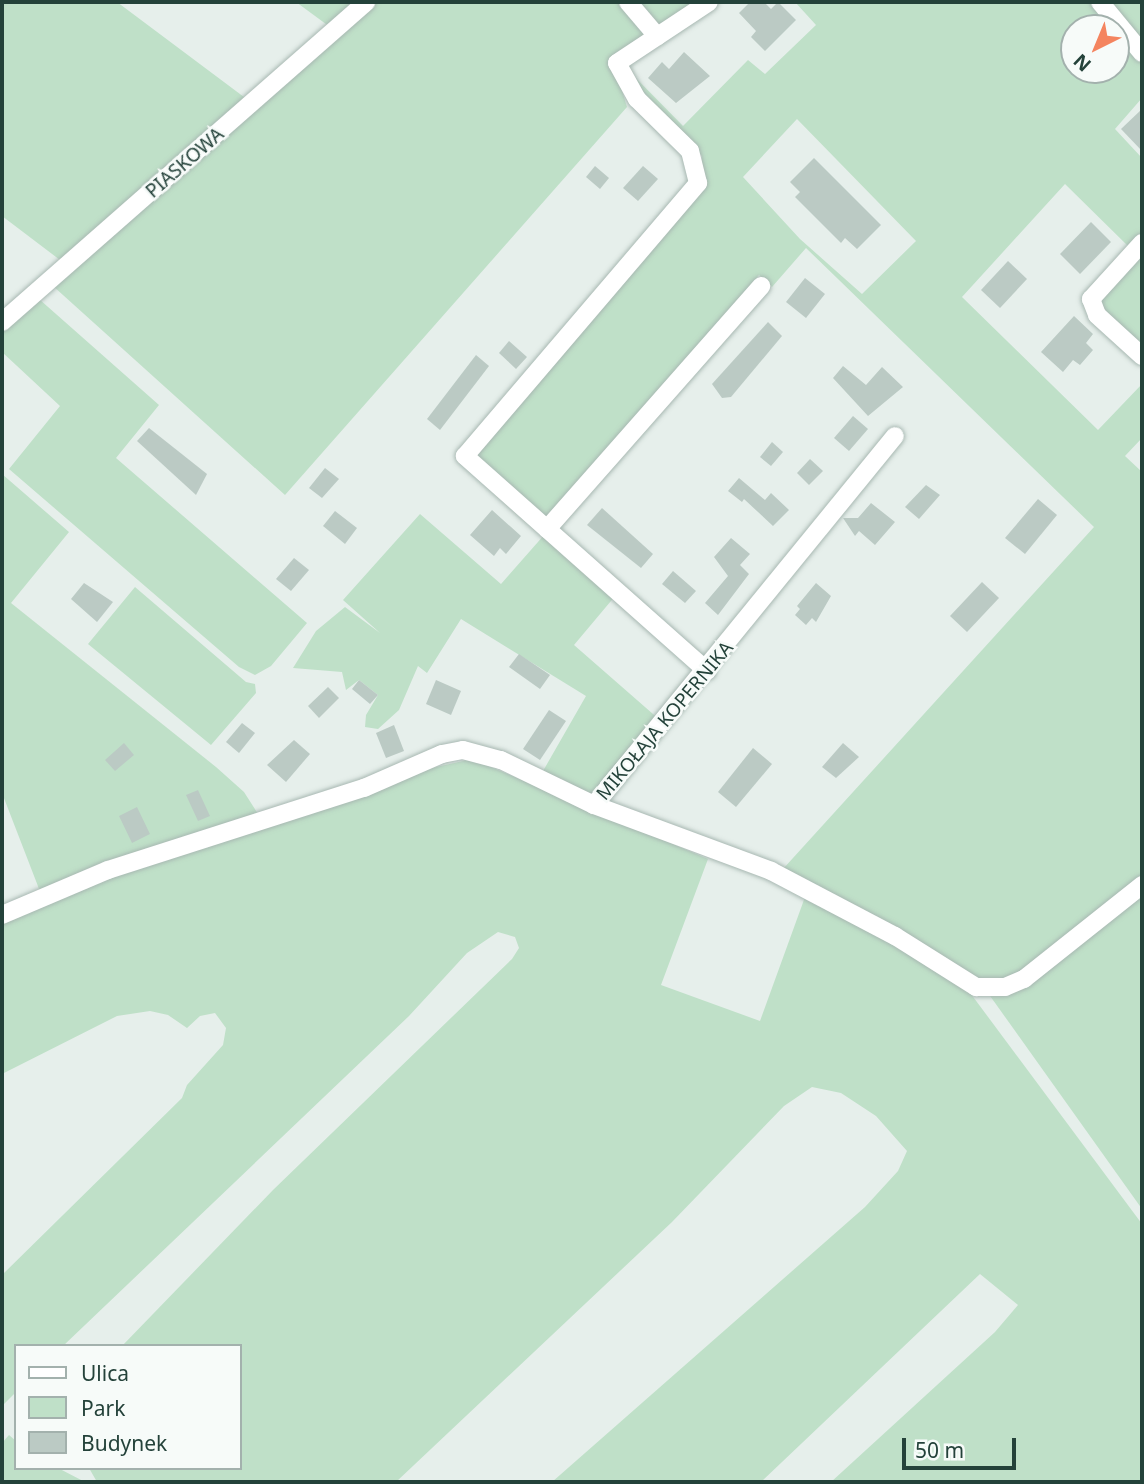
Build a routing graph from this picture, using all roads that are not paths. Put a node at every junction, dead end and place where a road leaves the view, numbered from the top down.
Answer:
1 (366, 2) edge
2 (628, 2) edge
3 (709, 2) edge
4 (1100, 2) edge
5 (657, 36) junction
6 (1142, 53) edge
7 (1142, 243) edge
8 (761, 286) dead end
9 (2, 322) edge
10 (1142, 356) edge
11 (895, 436) dead end
12 (547, 529) junction
13 (707, 671) junction
14 (594, 805) junction
15 (1142, 885) edge
16 (2, 915) edge

1 - 9 street, PIASKOWA
2 - 5 street
3 - 5 street
4 - 6 street
5 - 12 street
7 - 10 street
8 - 12 street
11 - 13 street, MIKOŁAJA KOPERNIKA
12 - 13 street
13 - 14 street, MIKOŁAJA KOPERNIKA
14 - 15 street
14 - 16 street, MIKOŁAJA KOPERNIKA

